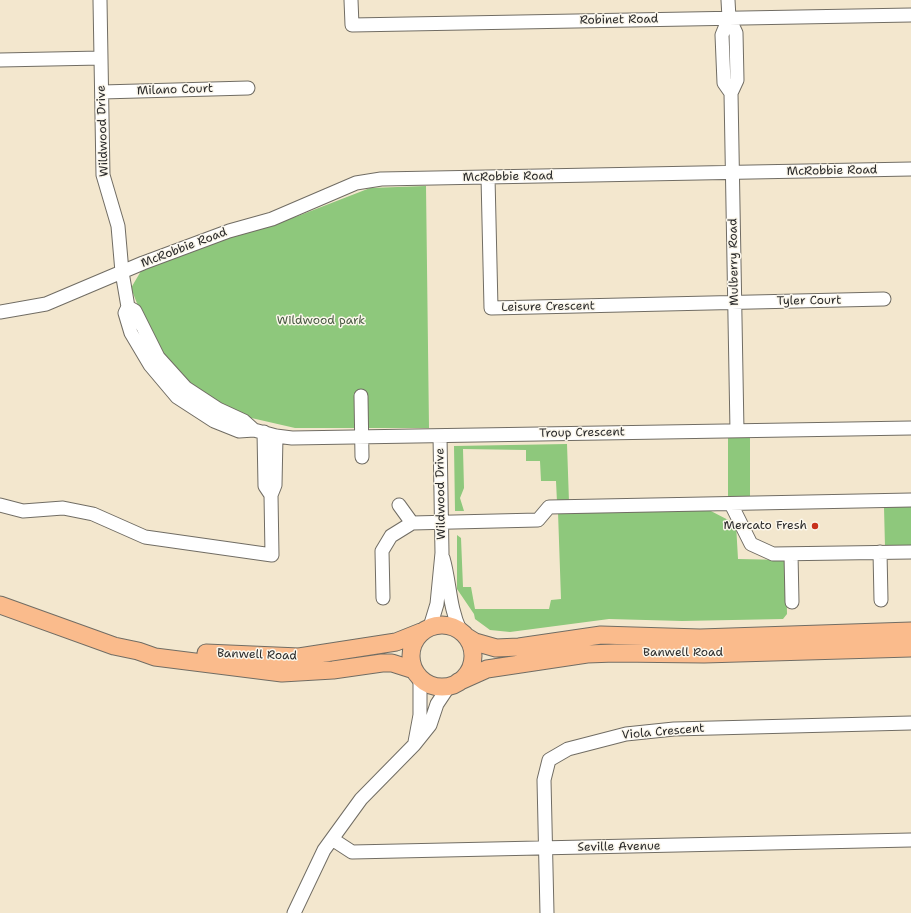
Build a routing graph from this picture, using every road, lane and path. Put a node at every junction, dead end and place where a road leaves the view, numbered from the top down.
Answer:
1 (100, 0) edge
2 (351, 0) edge
3 (728, 0) edge
4 (911, 15) edge
5 (729, 18) junction
6 (101, 58) junction
7 (0, 60) edge
8 (248, 88) dead end
9 (102, 92) junction
10 (911, 169) edge
11 (732, 173) junction
12 (488, 177) junction
13 (122, 272) junction
14 (884, 299) dead end
15 (735, 303) junction
16 (0, 312) edge
17 (361, 396) dead end
18 (911, 428) edge
19 (737, 431) junction
20 (265, 433) junction
21 (440, 436) junction
22 (361, 437) junction
23 (362, 457) dead end
24 (911, 500) edge
25 (731, 504) junction
26 (0, 505) edge
27 (399, 505) dead end
28 (441, 522) junction
29 (412, 523) junction
30 (880, 552) junction
31 (911, 552) edge
32 (442, 553) junction
33 (791, 554) junction
34 (382, 598) dead end
35 (881, 600) dead end
36 (792, 602) dead end
37 (0, 604) edge
38 (426, 629) junction
39 (911, 631) edge
40 (463, 633) junction
41 (911, 648) edge
42 (138, 651) junction
43 (417, 674) junction
44 (454, 684) junction
45 (911, 723) edge
46 (414, 746) junction
47 (332, 838) junction
48 (911, 840) edge
49 (546, 848) junction
50 (294, 913) edge
51 (547, 913) edge

1 - 6 street, Wildwood Drive
2 - 5 street, Robinet Road
3 - 5 street, Mulberry Road
4 - 5 street, Robinet Road
5 - 11 street, Mulberry Road
6 - 7 street
6 - 9 street, Wildwood Drive
8 - 9 street, Milano Court
9 - 13 street, Wildwood Drive
10 - 11 street, McRobbie Road
11 - 12 street, McRobbie Road
11 - 15 street, Mulberry Road
12 - 13 street, McRobbie Road
12 - 15 street, Leisure Crescent
13 - 16 street, McRobbie Road
13 - 20 street, Wildwood Drive
14 - 15 street, Tyler Court
15 - 19 street, Mulberry Road
17 - 22 street
18 - 19 street, Troup Crescent
19 - 21 street, Troup Crescent
20 - 22 street, Troup Crescent
20 - 26 street
21 - 22 street, Troup Crescent
21 - 28 street, Wildwood Drive
22 - 23 street
24 - 25 street
25 - 28 street
25 - 33 street
27 - 29 street
28 - 29 street
28 - 32 street, Wildwood Drive
29 - 34 street
30 - 31 street
30 - 33 street
30 - 35 street
32 - 38 street, Wildwood Drive
32 - 40 street, Wildwood Drive
33 - 36 street
37 - 42 main road, Banwell Road
38 - 40 main road
38 - 42 main road, Banwell Road
38 - 43 main road
39 - 40 main road, Banwell Road
40 - 44 main road
41 - 44 main road, Banwell Road
42 - 43 main road, Banwell Road
43 - 44 main road
43 - 46 street
44 - 46 street
45 - 49 street, Viola Crescent
46 - 47 street
47 - 49 street, Seville Avenue
47 - 50 street
48 - 49 street, Seville Avenue
49 - 51 street, Viola Crescent

